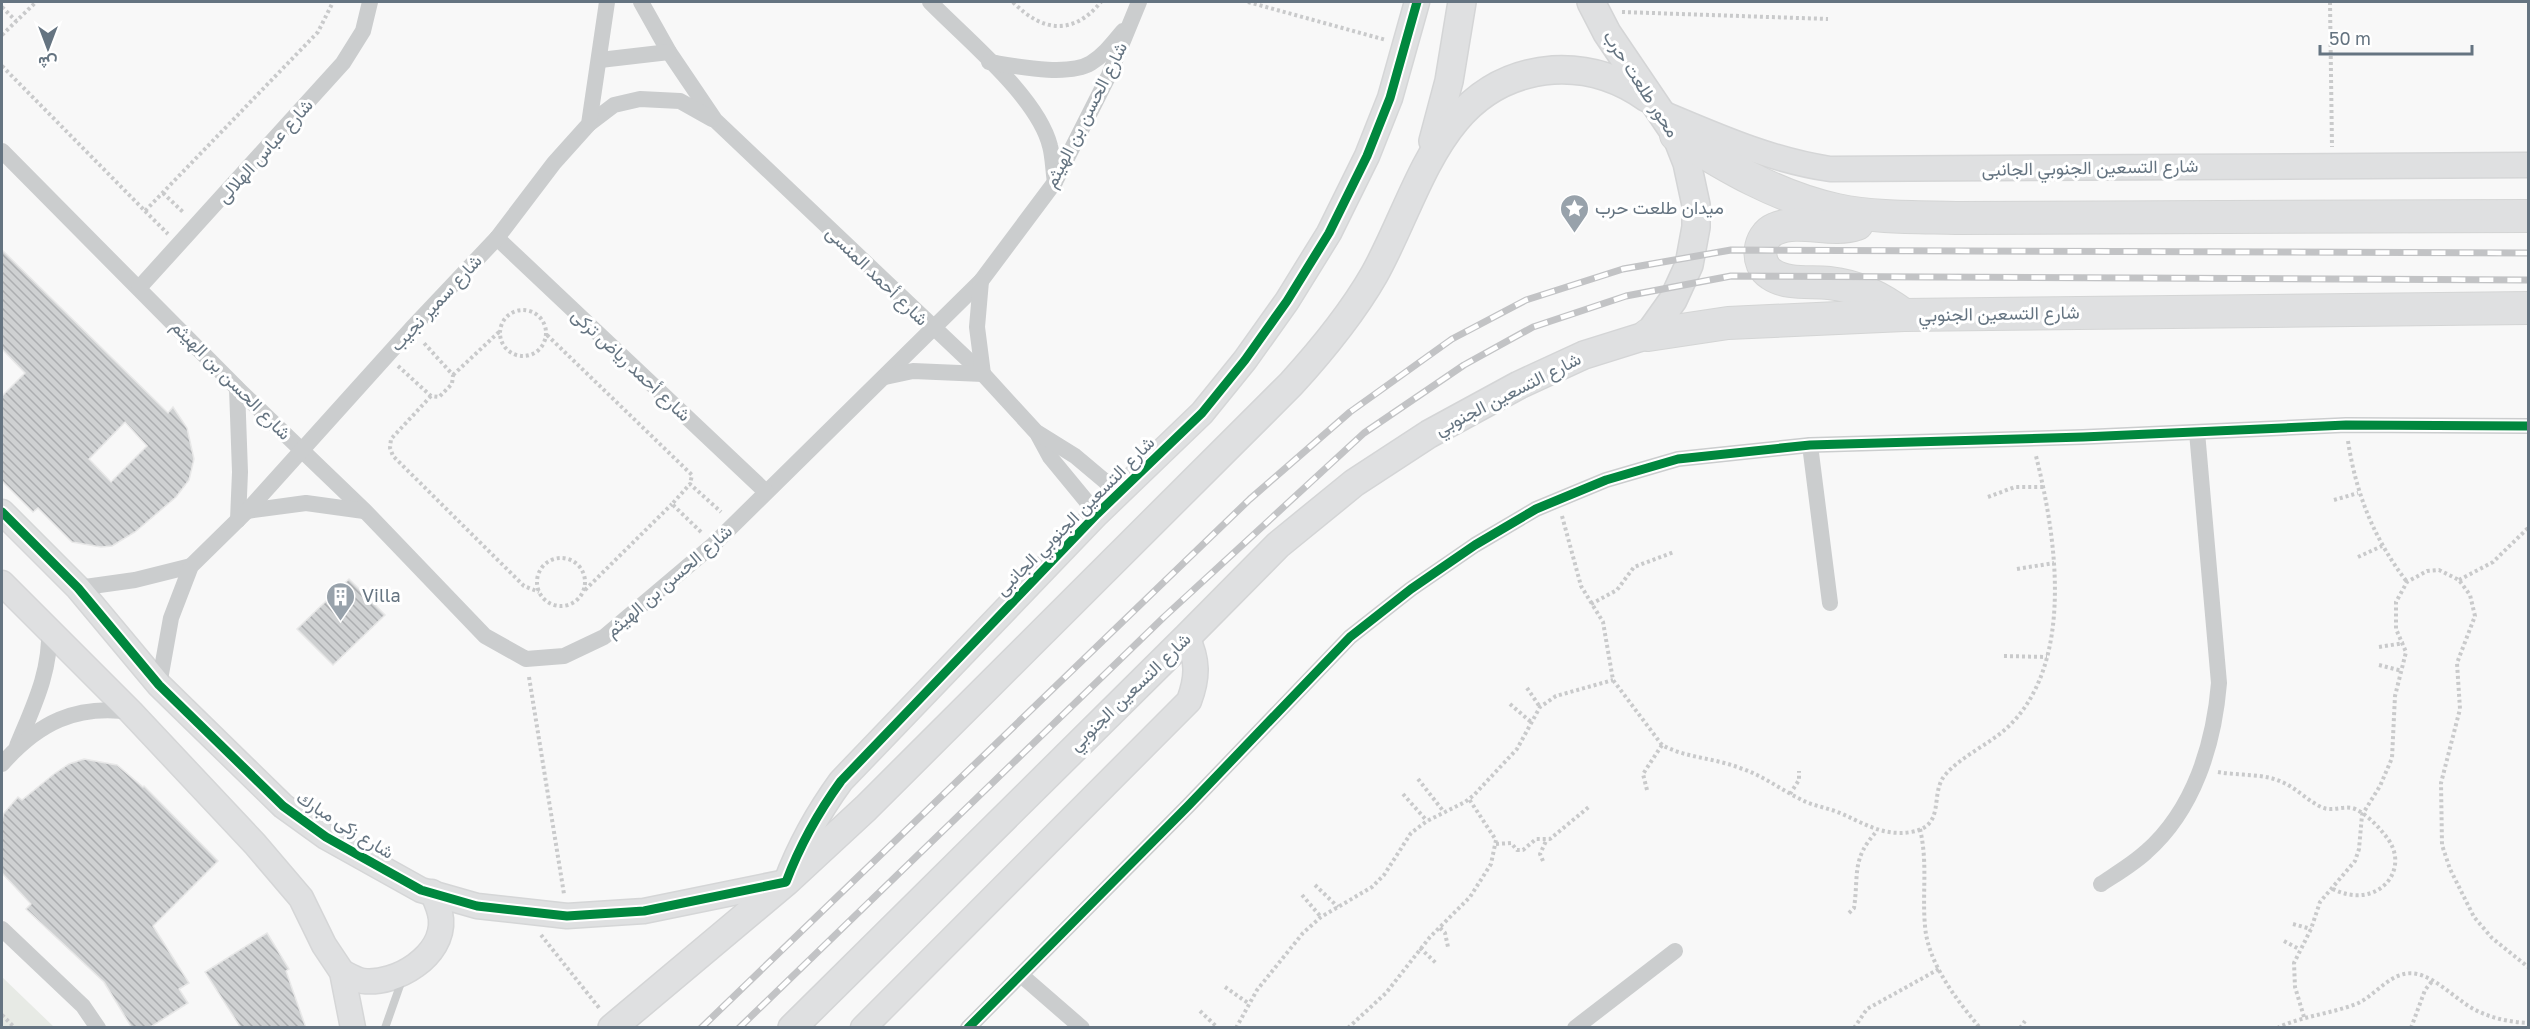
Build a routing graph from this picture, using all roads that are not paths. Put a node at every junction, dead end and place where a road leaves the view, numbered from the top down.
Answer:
1 (370, 2) edge
2 (607, 2) edge
3 (641, 2) edge
4 (930, 2) edge
5 (1417, 2) edge
6 (1462, 2) edge
7 (1593, 6) edge
8 (1138, 9) edge
9 (669, 52) junction
10 (600, 60) junction
11 (989, 62) junction
12 (1663, 117) junction
13 (715, 120) junction
14 (588, 124) junction
15 (2, 151) edge
16 (1428, 163) junction
17 (2529, 165) edge
18 (1055, 182) junction
19 (1877, 215) junction
20 (2529, 216) edge
21 (497, 238) junction
22 (981, 280) junction
23 (139, 288) junction
24 (2529, 308) edge
25 (1904, 315) junction
26 (932, 328) junction
27 (1648, 335) junction
28 (983, 374) junction
29 (885, 377) junction
30 (237, 388) junction
31 (2529, 426) edge
32 (2197, 432) junction
33 (1037, 433) junction
34 (1810, 445) junction
35 (301, 451) junction
36 (766, 492) junction
37 (1119, 493) junction
38 (364, 511) junction
39 (2, 512) edge
40 (1097, 514) junction
41 (242, 515) junction
42 (191, 566) junction
43 (2, 583) edge
44 (78, 588) junction
45 (1830, 603) dead end
46 (49, 629) junction
47 (1187, 637) junction
48 (159, 685) junction
49 (131, 712) junction
50 (17, 746) junction
51 (2, 764) edge
52 (786, 882) junction
53 (2101, 885) dead end
54 (432, 892) junction
55 (2, 929) edge
56 (1675, 951) dead end
57 (342, 972) junction
58 (404, 974) junction
59 (1021, 975) junction
60 (612, 1027) edge
61 (98, 1028) edge
62 (353, 1028) edge
63 (385, 1028) edge
64 (792, 1028) edge
65 (863, 1028) edge
66 (968, 1028) edge
67 (1082, 1028) edge
68 (1575, 1028) edge

1 - 23 street, شارع عباس الهلالى
2 - 10 street
3 - 9 street, شارع أحمد المنسى
4 - 11 street
5 - 37 street, شارع التسعين الجنوبي الجانبى
6 - 16 main road
7 - 12 main road, محور طلعت حرب
8 - 11 street
8 - 18 street, شارع الحسن بن الهيثم
9 - 10 street
9 - 13 street, شارع أحمد المنسى
10 - 14 street
11 - 18 street
12 - 16 main road
12 - 17 street, شارع التسعين الجنوبي الجانبى
12 - 19 highway
12 - 27 main road, محور طلعت حرب
13 - 14 street, شارع أحمد المنسى
13 - 26 street, شارع أحمد المنسى
14 - 21 street, شارع سمير نجيب
15 - 23 street, شارع الحسن بن الهيثم
16 - 52 main road
18 - 22 street, شارع الحسن بن الهيثم
19 - 20 highway
19 - 25 highway
21 - 35 street, شارع سمير نجيب
21 - 36 street, شارع أحمد رياض تركى
22 - 26 street, شارع الحسن بن الهيثم
22 - 28 street
23 - 30 street, شارع الحسن بن الهيثم
24 - 25 highway, شارع التسعين الجنوبي
25 - 27 highway, شارع التسعين الجنوبي
26 - 28 street, شارع أحمد المنسى
26 - 29 street, شارع الحسن بن الهيثم
27 - 47 main road, شارع التسعين الجنوبي
28 - 29 street
28 - 33 street, شارع أحمد المنسى
29 - 36 street, شارع الحسن بن الهيثم
30 - 35 street, شارع الحسن بن الهيثم
30 - 41 street
31 - 32 street
32 - 34 street
32 - 53 street
33 - 37 street, شارع أحمد المنسى
33 - 40 street, شارع أحمد المنسى
34 - 45 street
34 - 59 street
35 - 38 street, شارع الحسن بن الهيثم
35 - 41 street, شارع سمير نجيب
36 - 38 street, شارع الحسن بن الهيثم
37 - 40 street, شارع التسعين الجنوبي الجانبى
38 - 41 street
39 - 44 street, شارع زكى مبارك
40 - 52 street, شارع التسعين الجنوبي الجانبى
41 - 42 street, شارع سمير نجيب
42 - 44 street
42 - 48 street, شارع سمير نجيب
43 - 46 street
44 - 48 street, شارع زكى مبارك
46 - 49 street
46 - 50 street
47 - 64 main road, شارع التسعين الجنوبي
47 - 65 street
48 - 54 street, شارع زكى مبارك
49 - 50 street
49 - 57 street
50 - 51 street
52 - 54 street, شارع زكى مبارك
52 - 60 main road
54 - 58 street
55 - 61 street
56 - 68 street
57 - 58 street
57 - 62 street
58 - 63 lane
59 - 66 street
59 - 67 street

